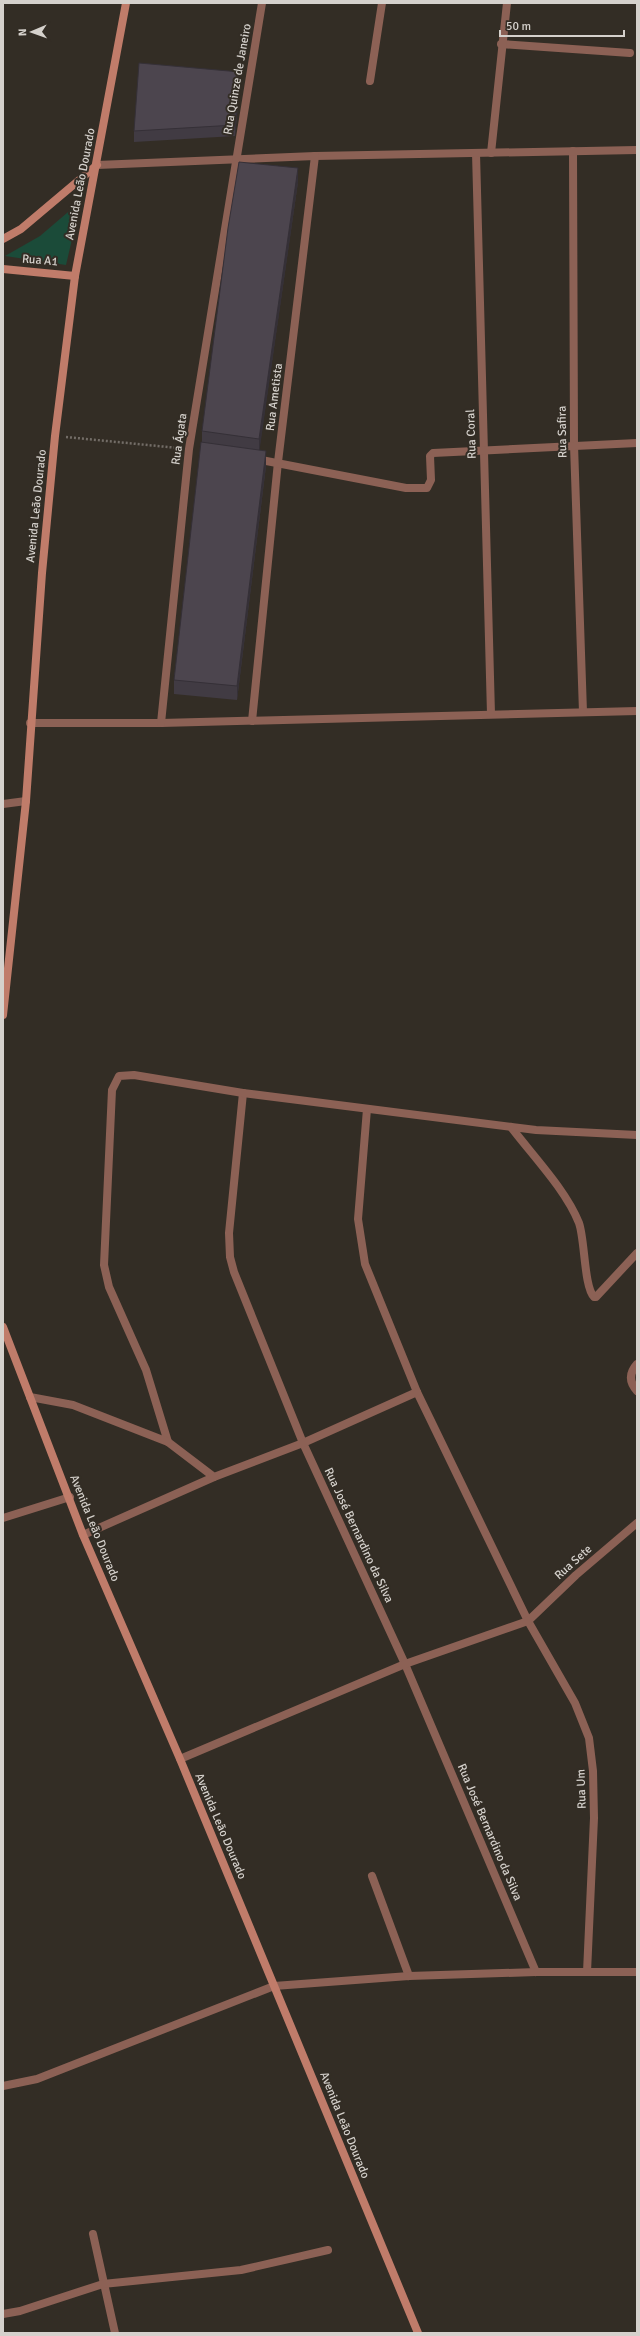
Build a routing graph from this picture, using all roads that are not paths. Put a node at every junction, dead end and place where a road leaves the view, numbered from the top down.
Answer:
1 (126, 3) edge
2 (262, 3) edge
3 (382, 3) edge
4 (507, 3) edge
5 (501, 44) junction
6 (630, 53) dead end
7 (370, 80) dead end
8 (573, 150) junction
9 (637, 150) edge
10 (476, 153) junction
11 (491, 153) junction
12 (315, 156) junction
13 (235, 160) junction
14 (97, 165) junction
15 (3, 238) edge
16 (3, 269) edge
17 (75, 276) junction
18 (637, 443) edge
19 (574, 445) junction
20 (484, 450) junction
21 (248, 458) edge
22 (278, 462) junction
23 (637, 711) edge
24 (583, 712) junction
25 (491, 714) junction
26 (252, 720) junction
27 (30, 723) junction
28 (161, 723) junction
29 (26, 801) junction
30 (3, 804) edge
31 (3, 1016) edge
32 (243, 1093) junction
33 (367, 1109) junction
34 (511, 1127) junction
35 (637, 1135) edge
36 (637, 1253) edge
37 (3, 1327) edge
38 (637, 1364) edge
39 (417, 1392) junction
40 (637, 1392) edge
41 (30, 1397) junction
42 (168, 1442) junction
43 (303, 1443) junction
44 (214, 1477) junction
45 (70, 1497) junction
46 (3, 1518) edge
47 (637, 1523) edge
48 (83, 1535) junction
49 (528, 1621) junction
50 (405, 1664) junction
51 (180, 1759) junction
52 (372, 1876) dead end
53 (536, 1972) junction
54 (587, 1972) junction
55 (637, 1972) edge
56 (408, 1976) junction
57 (274, 1986) junction
58 (3, 2086) edge
59 (93, 2234) dead end
60 (328, 2250) dead end
61 (102, 2284) junction
62 (3, 2314) edge
63 (115, 2333) edge
64 (418, 2333) edge

1 - 14 main road, Avenida Leão Dourado
2 - 13 street, Rua Quinze de Janeiro
3 - 7 street
4 - 5 street
5 - 6 street
5 - 11 street
8 - 9 street
8 - 11 street
8 - 19 street, Rua Safira
10 - 11 street
10 - 12 street
10 - 20 street, Rua Coral
12 - 13 street
12 - 22 street, Rua Ametista
13 - 14 street
13 - 28 street, Rua Ágata
14 - 15 main road
14 - 17 main road, Avenida Leão Dourado
16 - 17 main road, Rua A1
17 - 27 main road, Avenida Leão Dourado
18 - 19 street
19 - 20 street
19 - 24 street, Rua Safira
20 - 22 street
20 - 25 street, Rua Coral
21 - 22 street
22 - 26 street, Rua Ametista
23 - 24 street
24 - 25 street
25 - 26 street
26 - 28 street
27 - 28 street
27 - 29 main road, Avenida Leão Dourado
29 - 30 street
29 - 31 main road, Avenida Leão Dourado
32 - 33 street
32 - 42 street
32 - 43 street, Rua José Bernardino da Silva
33 - 34 street
33 - 39 street, Rua Um
34 - 35 street
34 - 36 street
37 - 41 main road, Avenida Leão Dourado
38 - 40 street
39 - 43 street
39 - 49 street, Rua Um
41 - 42 street
41 - 45 main road, Avenida Leão Dourado
42 - 44 street
43 - 44 street
43 - 50 street, Rua José Bernardino da Silva
44 - 48 street
45 - 46 street
45 - 48 main road, Avenida Leão Dourado
47 - 49 street, Rua Sete
48 - 51 main road, Avenida Leão Dourado
49 - 50 street
49 - 54 street, Rua Um
50 - 51 street
50 - 53 street, Rua José Bernardino da Silva
51 - 57 main road, Avenida Leão Dourado
52 - 56 street
53 - 54 street
53 - 56 street
54 - 55 street
56 - 57 street
57 - 58 street
57 - 64 main road, Avenida Leão Dourado
59 - 61 street
60 - 61 street
61 - 62 street
61 - 63 street

